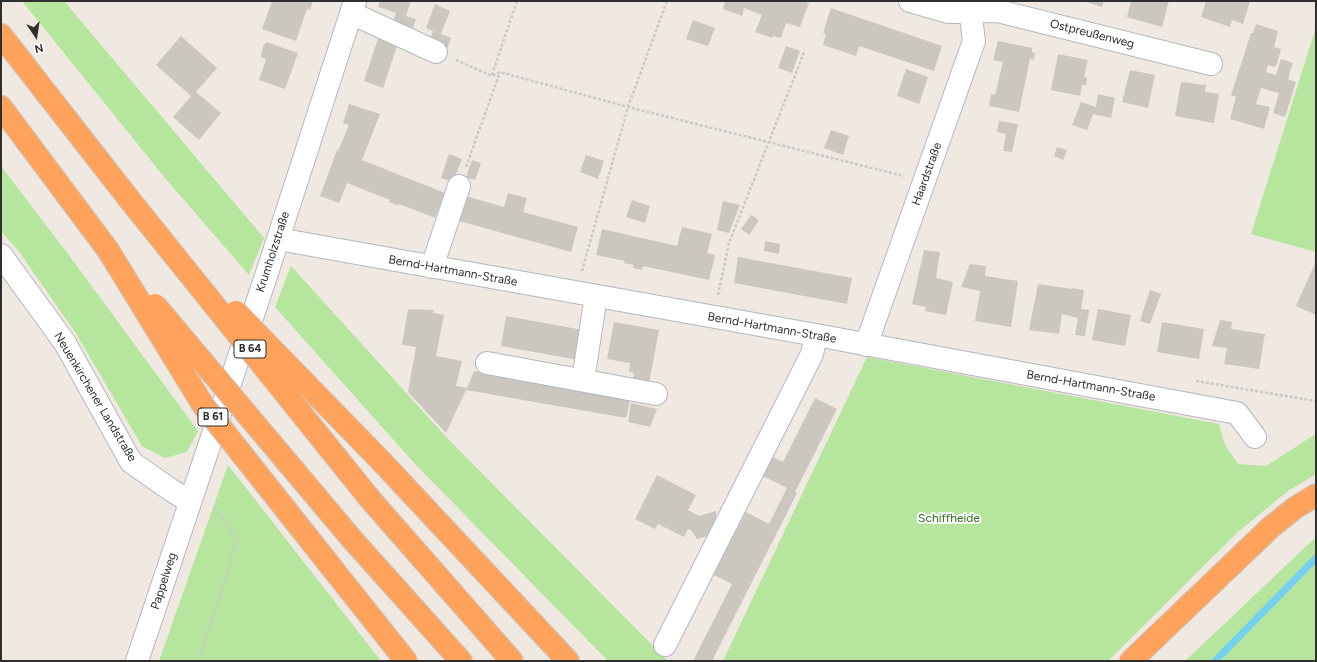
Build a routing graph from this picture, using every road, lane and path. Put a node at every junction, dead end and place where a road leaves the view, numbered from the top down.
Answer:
1 (517, 1) edge
2 (667, 1) edge
3 (910, 1) edge
4 (970, 6) edge
5 (353, 7) edge
6 (1, 35) edge
7 (805, 50) dead end
8 (436, 52) joint
9 (1212, 64) dead end
10 (500, 72) junction
11 (492, 76) junction
12 (1, 107) edge
13 (628, 107) junction
14 (769, 142) junction
15 (924, 181) junction
16 (459, 186) joint
17 (129, 199) junction
18 (278, 239) junction
19 (108, 250) junction
20 (1, 255) edge
21 (432, 267) junction
22 (587, 294) junction
23 (713, 317) junction
24 (816, 335) junction
25 (866, 345) junction
26 (487, 363) dead end
27 (583, 380) junction
28 (656, 394) dead end
29 (1256, 437) dead end
30 (193, 494) junction
31 (1316, 494) edge
32 (1316, 507) edge
33 (665, 645) dead end
34 (138, 661) edge
35 (198, 661) edge
36 (406, 661) edge
37 (461, 661) edge
38 (512, 661) edge
39 (568, 661) edge
40 (1131, 661) edge
41 (1148, 661) edge

1 - 11 path
2 - 13 path
3 - 4 street, Ostpreußenweg
4 - 9 street, Ostpreußenweg
4 - 15 street, Haardstraße
5 - 8 street
5 - 18 street, Krumholzstraße
6 - 17 highway, B 64
7 - 14 path
8 - 11 path
10 - 11 path
10 - 13 path
10 - 16 path
12 - 19 highway
13 - 14 path
13 - 22 path
14 - 15 path
14 - 23 path
15 - 25 street, Haardstraße
16 - 21 street
17 - 38 highway, B 64, bridge
17 - 39 highway, B 64, bridge
18 - 21 street, Bernd-Hartmann-Straße
18 - 30 street, Krumholzstraße
19 - 36 highway, B 61, bridge
19 - 37 highway, bridge
20 - 30 street, Neuenkirchener Landstraße
21 - 22 street, Bernd-Hartmann-Straße
22 - 23 street, Bernd-Hartmann-Straße
22 - 27 street
23 - 24 street, Bernd-Hartmann-Straße
24 - 25 street, Bernd-Hartmann-Straße
24 - 33 street
25 - 29 street, Bernd-Hartmann-Straße
26 - 27 street
27 - 28 street
30 - 34 street, Pappelweg
30 - 35 path
31 - 40 highway
32 - 41 highway

